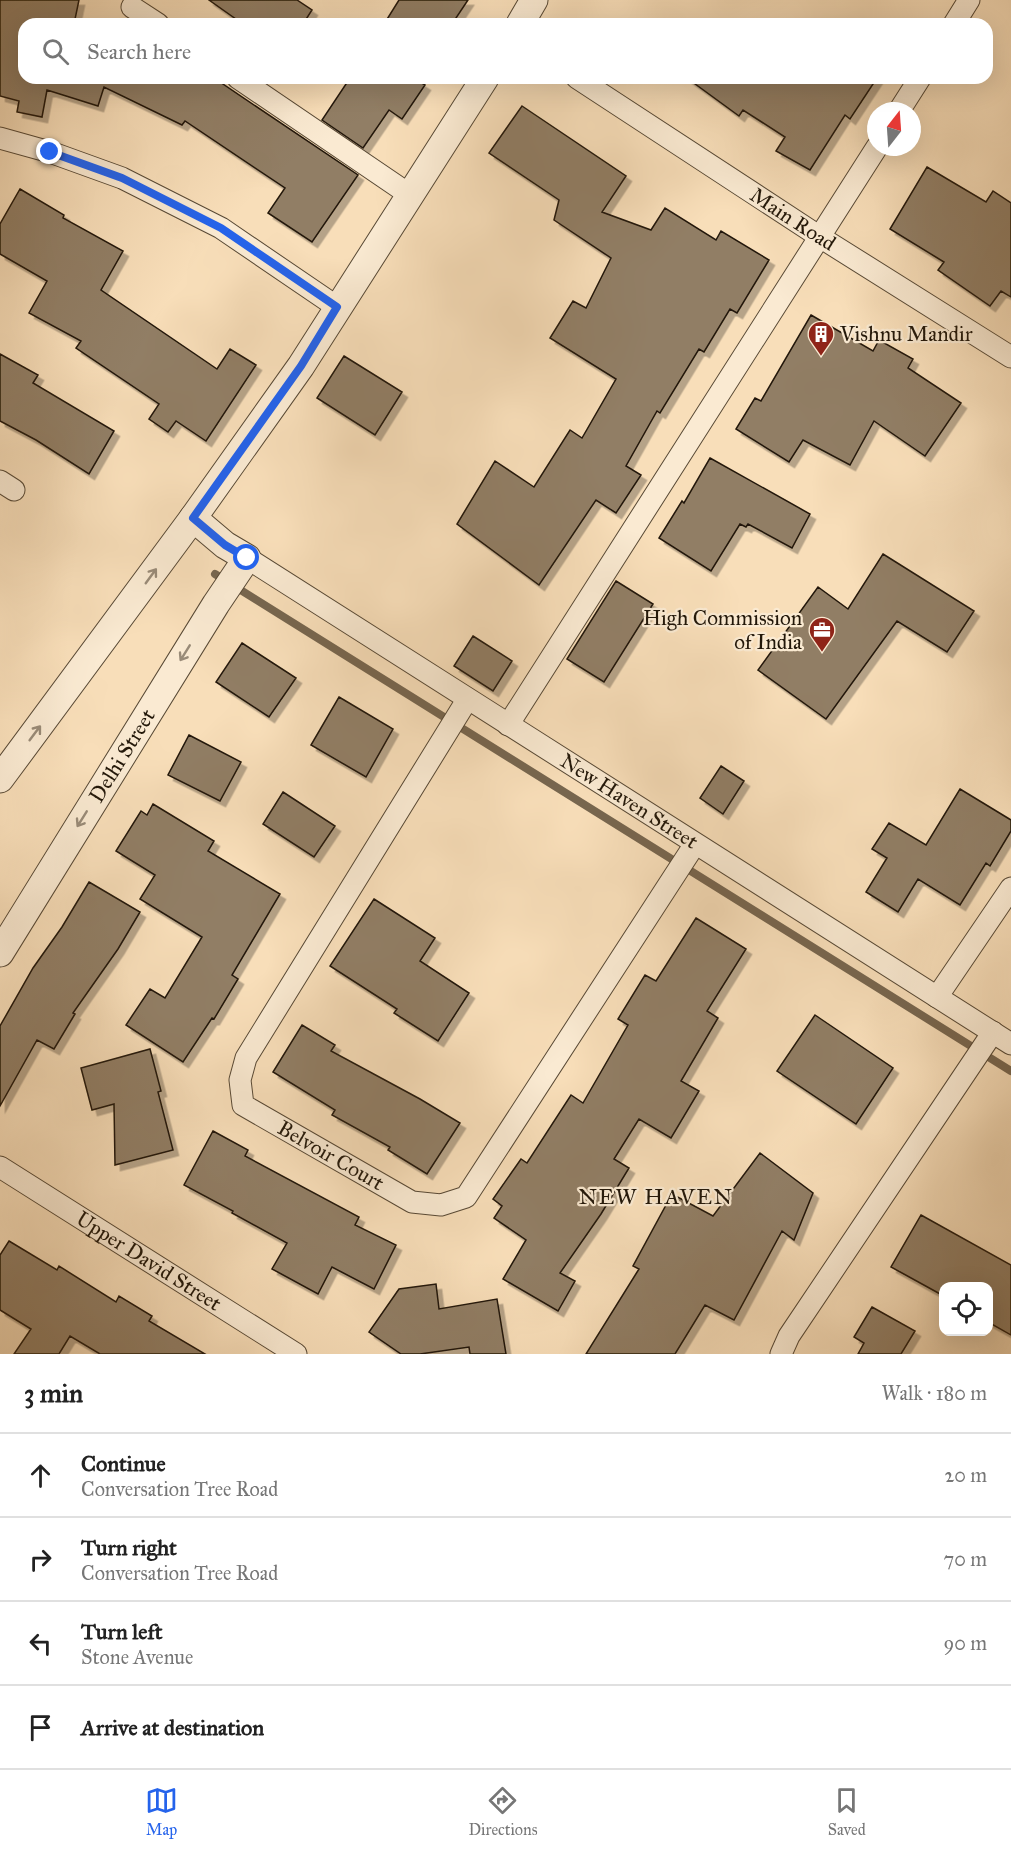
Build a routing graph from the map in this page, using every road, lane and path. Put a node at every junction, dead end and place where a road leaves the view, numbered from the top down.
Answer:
1 (534, 0) edge
2 (969, 0) edge
3 (132, 7) dead end
4 (149, 18) edge
5 (524, 18) edge
6 (958, 18) edge
7 (247, 84) edge
8 (481, 84) edge
9 (586, 84) edge
10 (916, 84) edge
11 (905, 102) edge
12 (0, 138) edge
13 (871, 156) edge
14 (410, 195) junction
15 (820, 237) junction
16 (337, 307) junction
17 (1011, 357) edge
18 (193, 518) junction
19 (242, 565) junction
20 (467, 700) junction
21 (508, 725) junction
22 (0, 779) edge
23 (695, 844) junction
24 (1011, 888) edge
25 (0, 953) edge
26 (937, 997) junction
27 (990, 1036) junction
28 (1011, 1044) edge
29 (0, 1167) edge
30 (296, 1354) edge
31 (781, 1354) edge

1 - 5 street
2 - 6 street
3 - 4 street
7 - 14 street
8 - 14 street
9 - 15 street, Main Road
10 - 11 street
12 - 16 street
13 - 15 street
14 - 16 street
15 - 17 street, Main Road
15 - 21 street
16 - 18 street
18 - 19 street
22 -> 18 street
19 - 20 street, New Haven Street
19 -> 25 street, Delhi Street
20 - 21 street, New Haven Street
20 - 23 street, Belvoir Court
21 - 23 street, New Haven Street
23 - 26 street, New Haven Street
24 - 26 street
26 - 27 street, New Haven Street
27 - 28 street, New Haven Street
27 - 31 street
29 - 30 street, Upper David Street

